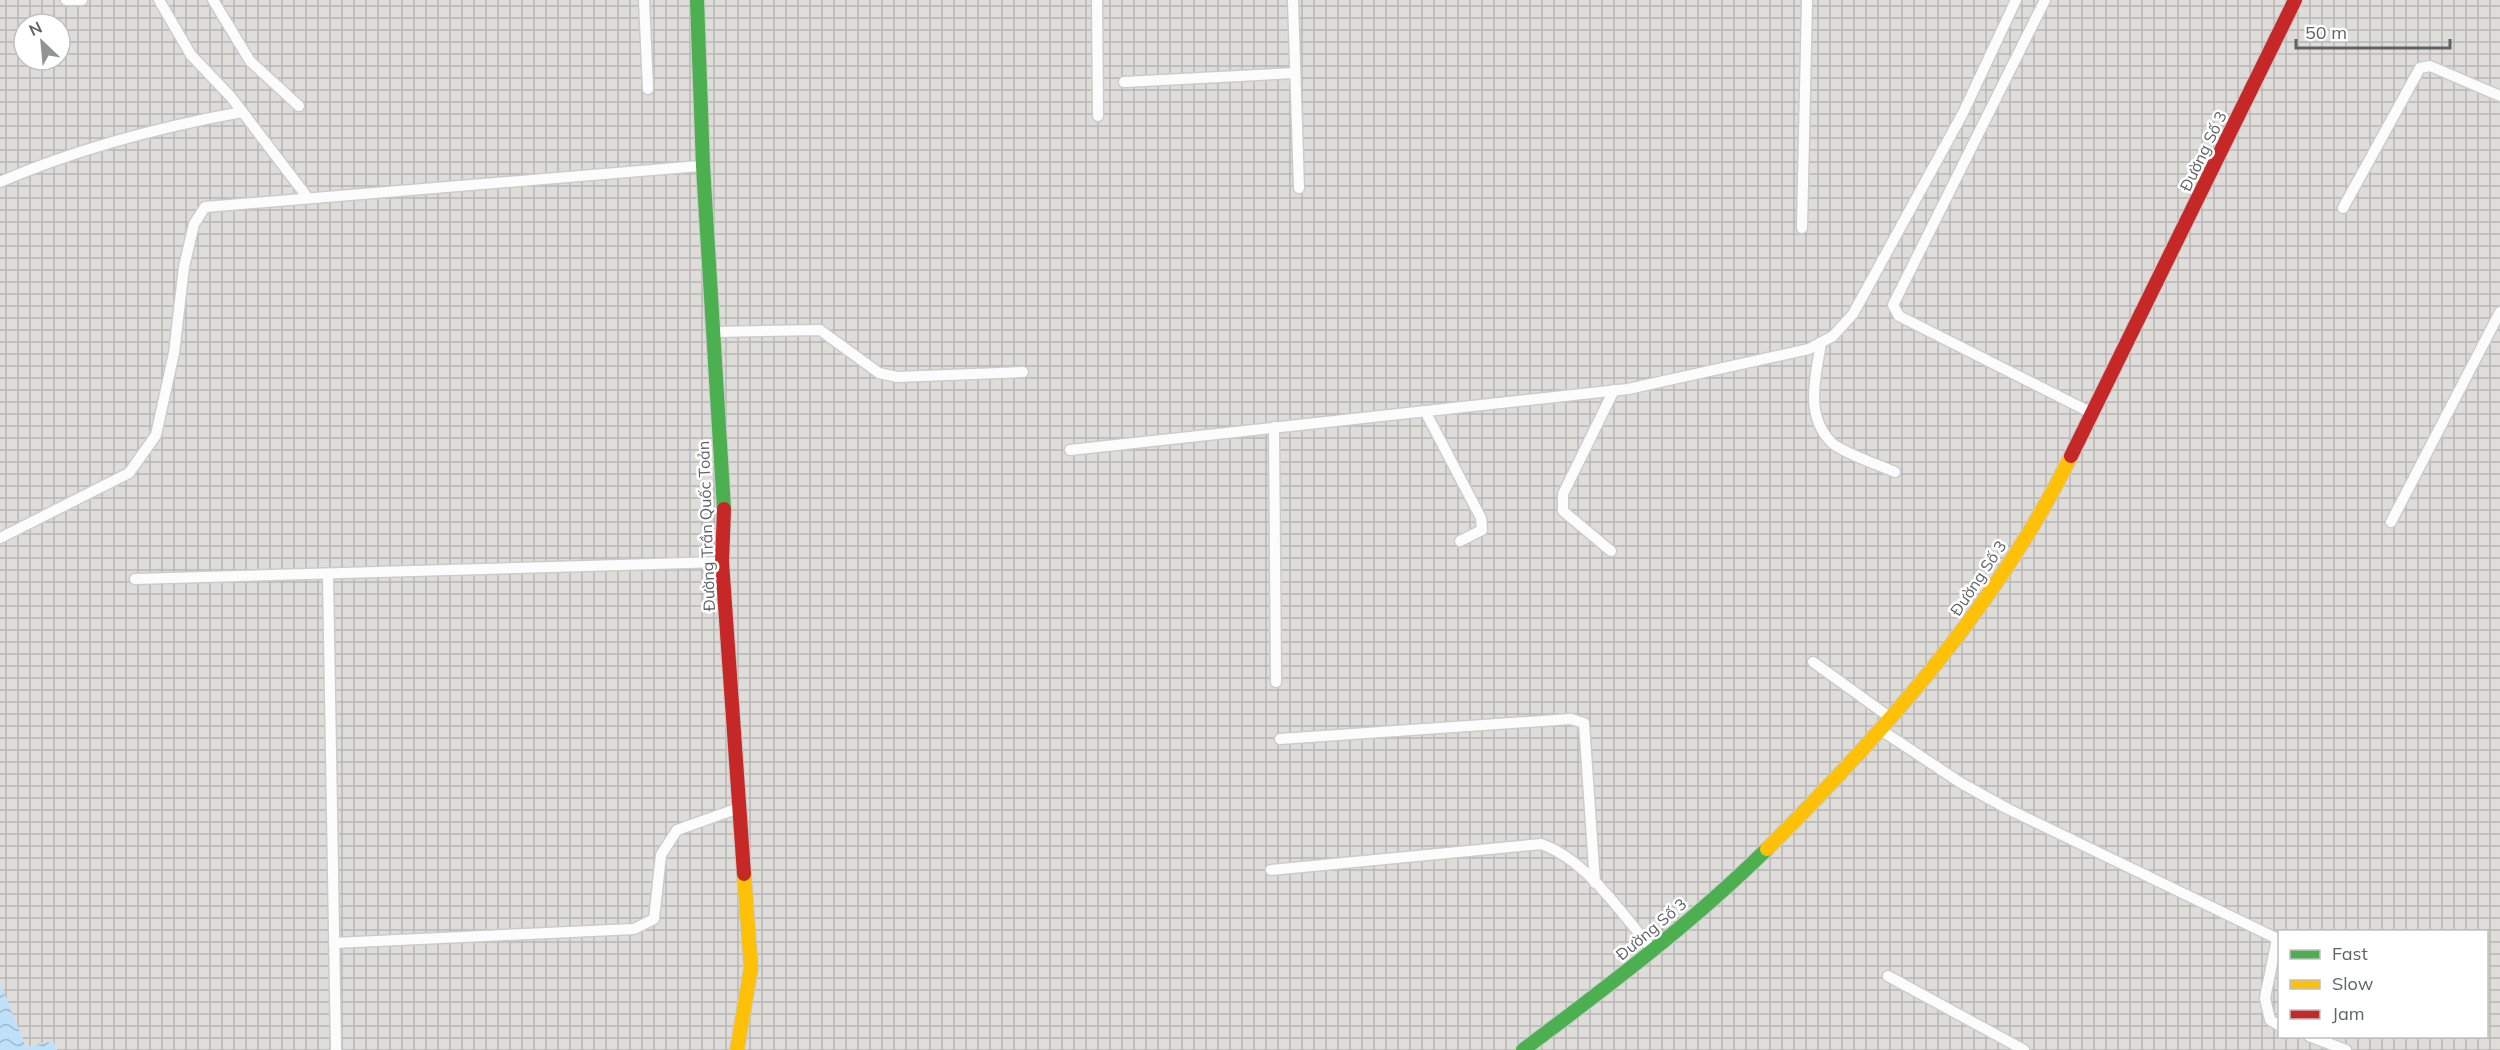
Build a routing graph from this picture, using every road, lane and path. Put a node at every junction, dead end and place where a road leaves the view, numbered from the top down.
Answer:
1 (66, 0) edge
2 (82, 0) edge
3 (159, 0) edge
4 (213, 0) edge
5 (644, 0) edge
6 (697, 0) edge
7 (1097, 0) edge
8 (1293, 0) edge
9 (1807, 0) edge
10 (2016, 0) edge
11 (2045, 0) edge
12 (2295, 0) edge
13 (1295, 73) junction
14 (1124, 82) dead end
15 (648, 89) dead end
16 (2500, 96) edge
17 (298, 106) dead end
18 (242, 112) junction
19 (1098, 116) dead end
20 (703, 166) junction
21 (0, 182) edge
22 (1299, 188) dead end
23 (308, 198) junction
24 (2343, 208) dead end
25 (1802, 228) dead end
26 (2500, 312) edge
27 (715, 332) junction
28 (1821, 343) junction
29 (1023, 372) dead end
30 (1614, 390) junction
31 (1425, 411) junction
32 (2092, 413) junction
33 (1274, 428) junction
34 (1070, 450) dead end
35 (1894, 472) dead end
36 (2391, 522) dead end
37 (0, 538) edge
38 (1460, 541) dead end
39 (1611, 551) dead end
40 (722, 562) junction
41 (328, 575) junction
42 (135, 579) dead end
43 (1813, 662) dead end
44 (1276, 682) dead end
45 (1891, 718) junction
46 (1881, 730) junction
47 (1280, 739) dead end
48 (740, 808) junction
49 (1270, 870) dead end
50 (1595, 883) junction
51 (2278, 940) edge
52 (334, 943) junction
53 (1653, 950) junction
54 (1888, 976) dead end
55 (2278, 1025) edge
56 (2314, 1038) edge
57 (336, 1050) edge
58 (737, 1050) edge
59 (1523, 1050) edge
60 (2024, 1050) edge
61 (2346, 1050) edge

1 - 2 lane
3 - 18 lane
4 - 17 lane
5 - 15 lane
6 - 20 street, Đường Trần Quốc Toản
7 - 19 lane
8 - 13 lane
9 - 25 lane
10 - 28 lane
11 - 32 lane
12 - 32 street, Đường Số 3
13 - 14 lane
13 - 22 lane
16 - 24 lane
18 - 21 lane
18 - 23 lane
20 - 23 lane
20 - 27 street, Đường Trần Quốc Toản
23 - 37 lane
26 - 36 lane
27 - 29 lane
27 - 40 street, Đường Trần Quốc Toản
28 - 30 lane
28 - 35 lane
30 - 31 lane
30 - 39 lane
31 - 33 lane
31 - 38 lane
32 - 45 street, Đường Số 3
33 - 34 lane
33 - 44 lane
40 - 41 lane
40 - 48 street, Đường Trần Quốc Toản
41 - 42 lane
41 - 52 lane
43 - 45 lane
45 - 46 street, Đường Số 3
46 - 51 lane
46 - 53 street, Đường Số 3
47 - 50 lane
48 - 52 lane
48 - 58 street, Đường Trần Quốc Toản
49 - 50 lane
50 - 53 lane
51 - 55 lane
52 - 57 lane
53 - 59 street, Đường Số 3
54 - 60 lane
56 - 61 lane

